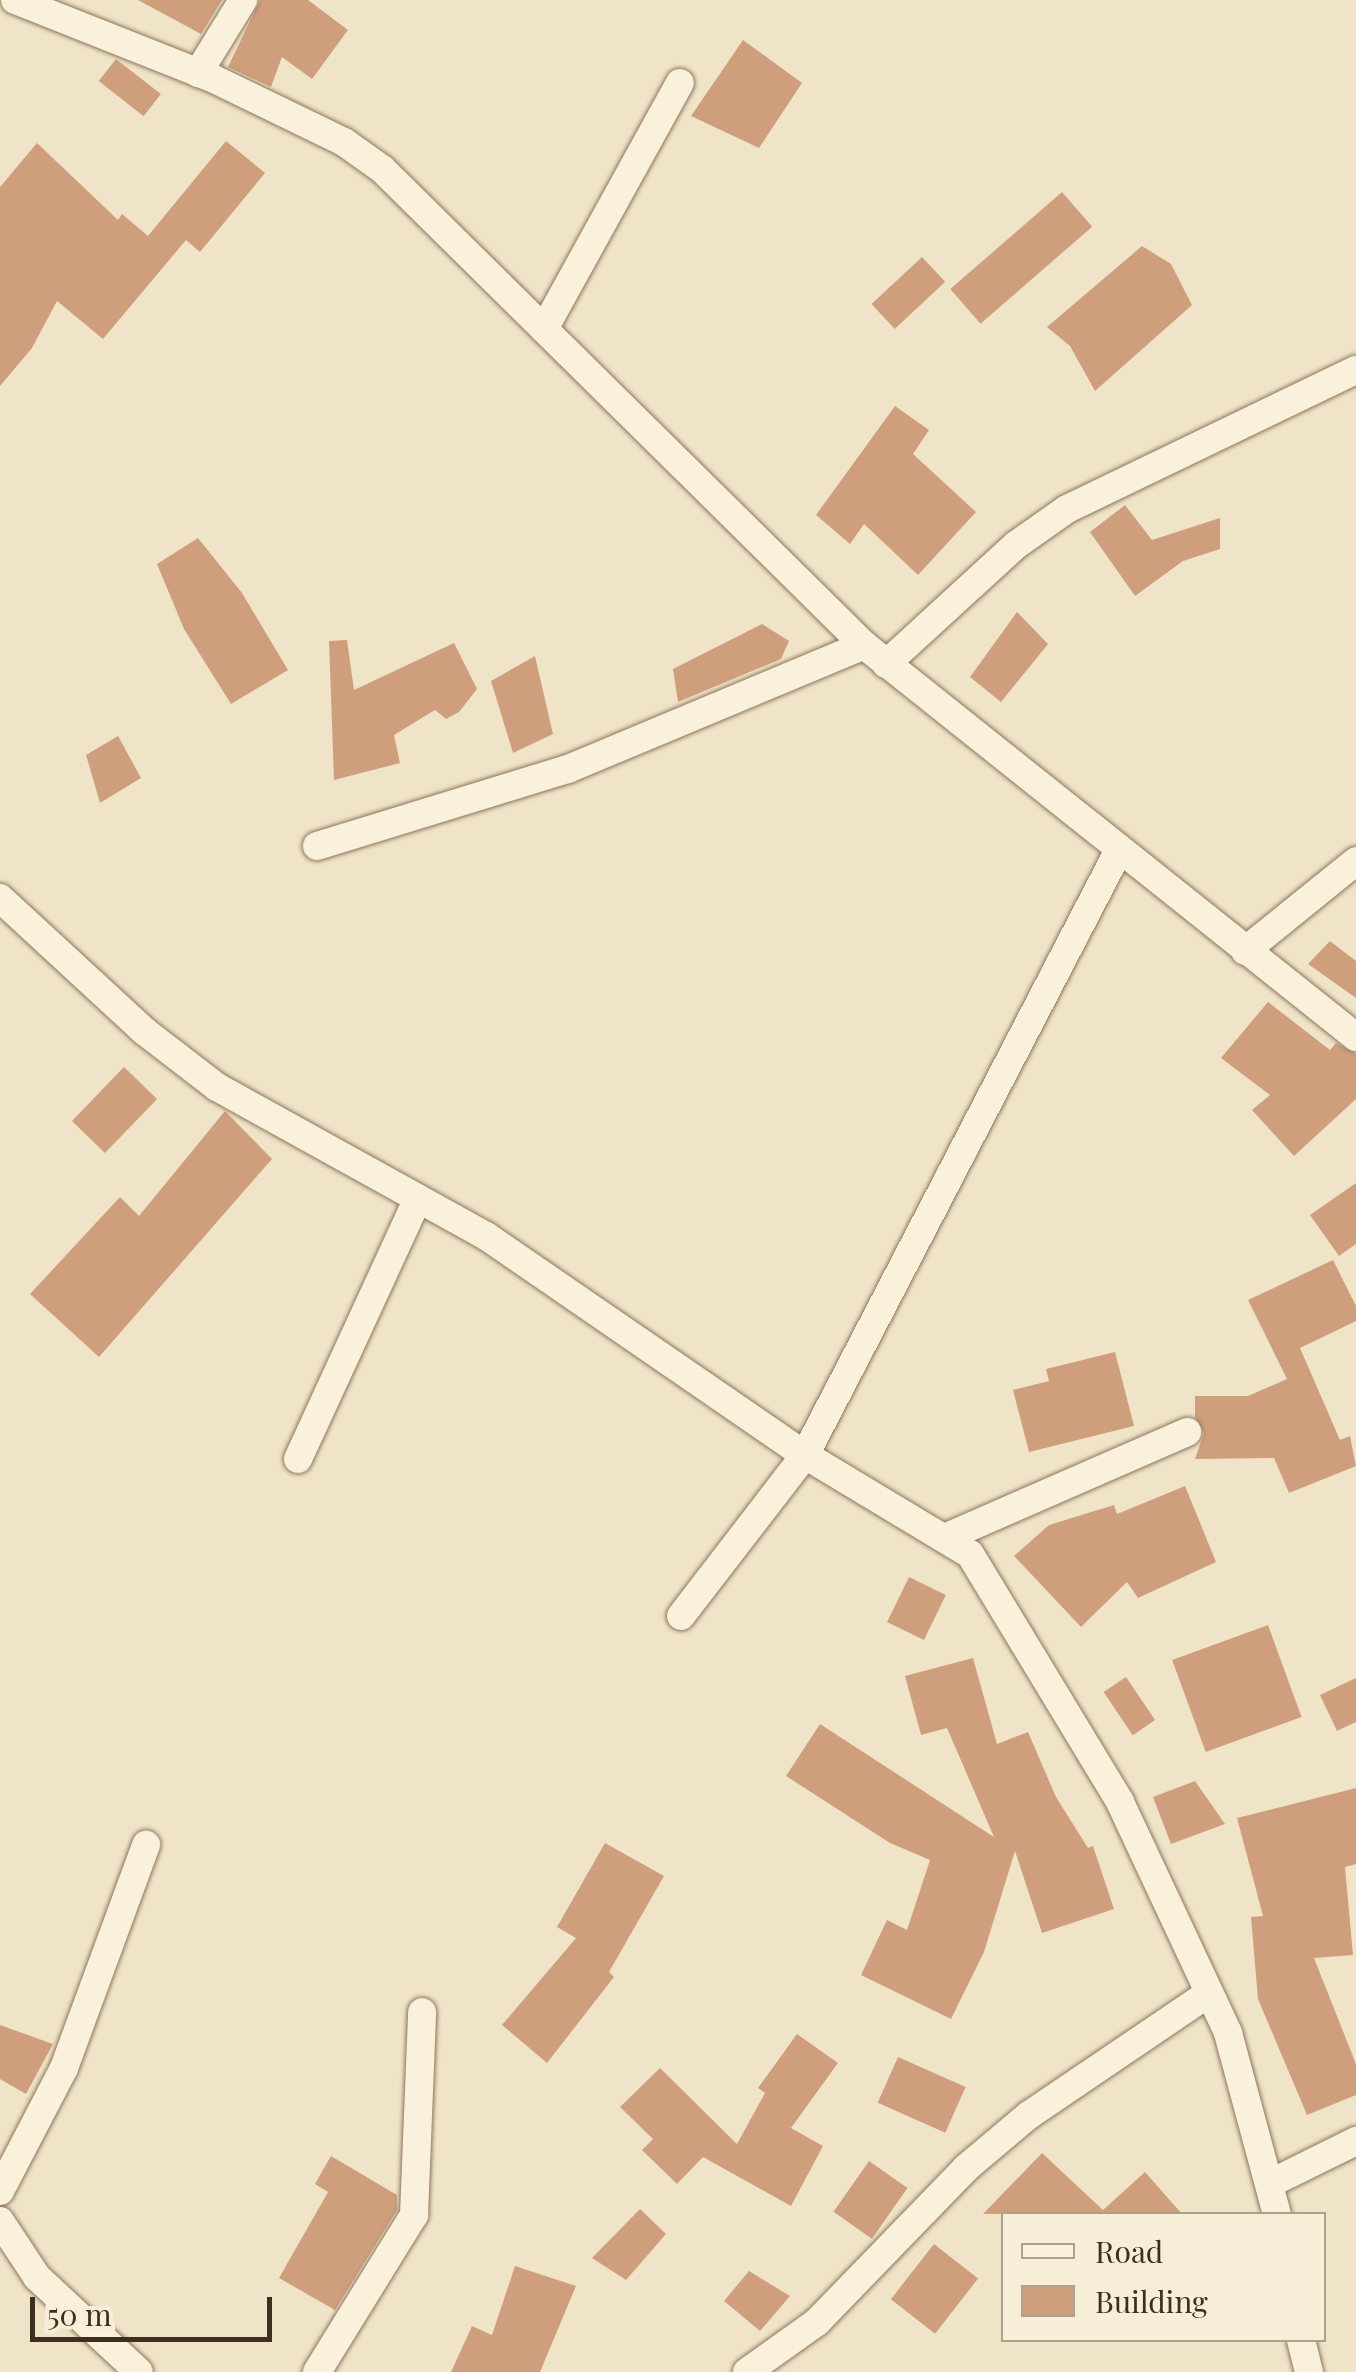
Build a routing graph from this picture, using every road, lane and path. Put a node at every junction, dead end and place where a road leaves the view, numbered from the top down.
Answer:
1 (15, 0) edge
2 (244, 0) edge
3 (198, 73) junction
4 (680, 83) dead end
5 (544, 329) junction
6 (1356, 370) edge
7 (864, 645) junction
8 (886, 664) junction
9 (317, 846) dead end
10 (1118, 852) junction
11 (1356, 861) edge
12 (0, 898) edge
13 (1245, 951) junction
14 (1356, 1037) edge
15 (418, 1198) junction
16 (1186, 1432) dead end
17 (805, 1455) junction
18 (298, 1460) dead end
19 (948, 1536) junction
20 (681, 1616) dead end
21 (146, 1845) dead end
22 (1209, 1992) junction
23 (422, 2012) dead end
24 (1356, 2142) edge
25 (1272, 2183) junction
26 (0, 2191) edge
27 (1277, 2212) edge
28 (0, 2221) edge
29 (1301, 2342) edge
30 (139, 2372) edge
31 (316, 2372) edge
32 (747, 2372) edge
33 (1308, 2372) edge

1 - 3 street
2 - 3 street
3 - 5 street
4 - 5 street
5 - 7 street
6 - 8 street
7 - 8 street
7 - 9 street
8 - 10 street
10 - 13 street
10 - 17 street
11 - 13 street
12 - 15 street
13 - 14 street
15 - 17 street
15 - 18 street
16 - 19 street
17 - 19 street
17 - 20 street
19 - 22 street
21 - 26 street
22 - 25 street
22 - 32 street
23 - 31 street
24 - 25 street
25 - 27 street
28 - 30 street
29 - 33 street

